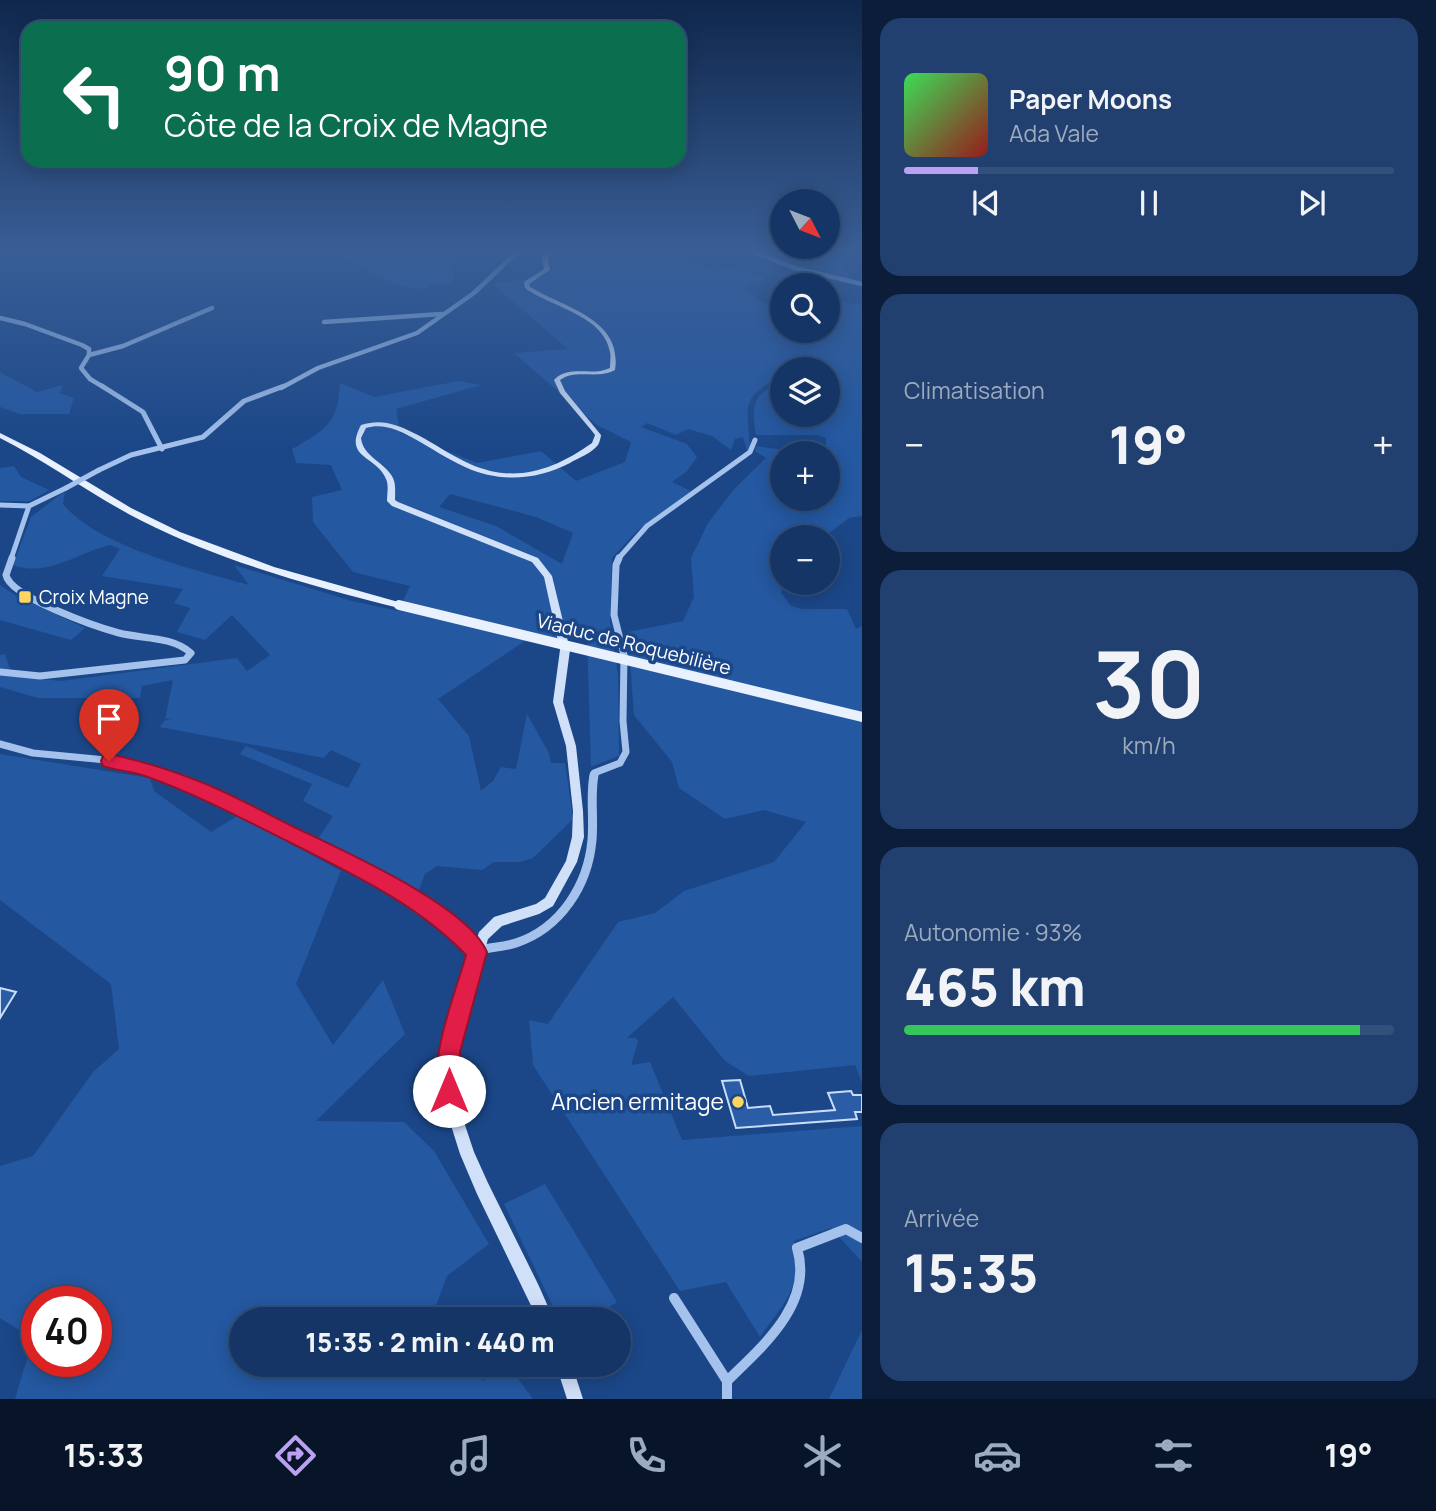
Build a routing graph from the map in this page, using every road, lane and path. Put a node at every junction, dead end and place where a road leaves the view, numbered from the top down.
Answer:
1 (190, 317) edge
2 (385, 317) edge
3 (428, 317) edge
4 (438, 317) edge
5 (585, 317) edge
6 (0, 318) edge
7 (434, 321) junction
8 (324, 322) dead end
9 (89, 355) junction
10 (0, 435) edge
11 (755, 440) dead end
12 (162, 449) junction
13 (0, 505) edge
14 (29, 506) junction
15 (3, 576) edge
16 (400, 603) junction
17 (0, 672) edge
18 (862, 711) edge
19 (862, 717) edge
20 (0, 744) edge
21 (483, 936) junction
22 (498, 945) junction
23 (478, 951) junction
24 (862, 1238) edge
25 (674, 1298) dead end
26 (540, 1307) edge
27 (568, 1377) edge
28 (727, 1381) junction
29 (575, 1399) edge
30 (727, 1399) edge

1 - 9 street
2 - 8 street
3 - 7 street
4 - 7 street
5 - 21 street
6 - 9 street
7 - 12 street
9 - 12 street
10 - 16 main road
11 - 22 street
12 - 14 street, bridge
13 - 14 street
14 - 15 street
15 - 17 street
16 - 18 main road, Viaduc de Roquebilière, bridge
16 - 19 main road, Viaduc de Roquebilière, bridge
20 - 23 street
21 - 22 street
21 - 23 street
22 - 23 street
23 - 26 street
24 - 28 street
25 - 28 street
27 - 29 street
28 - 30 street

